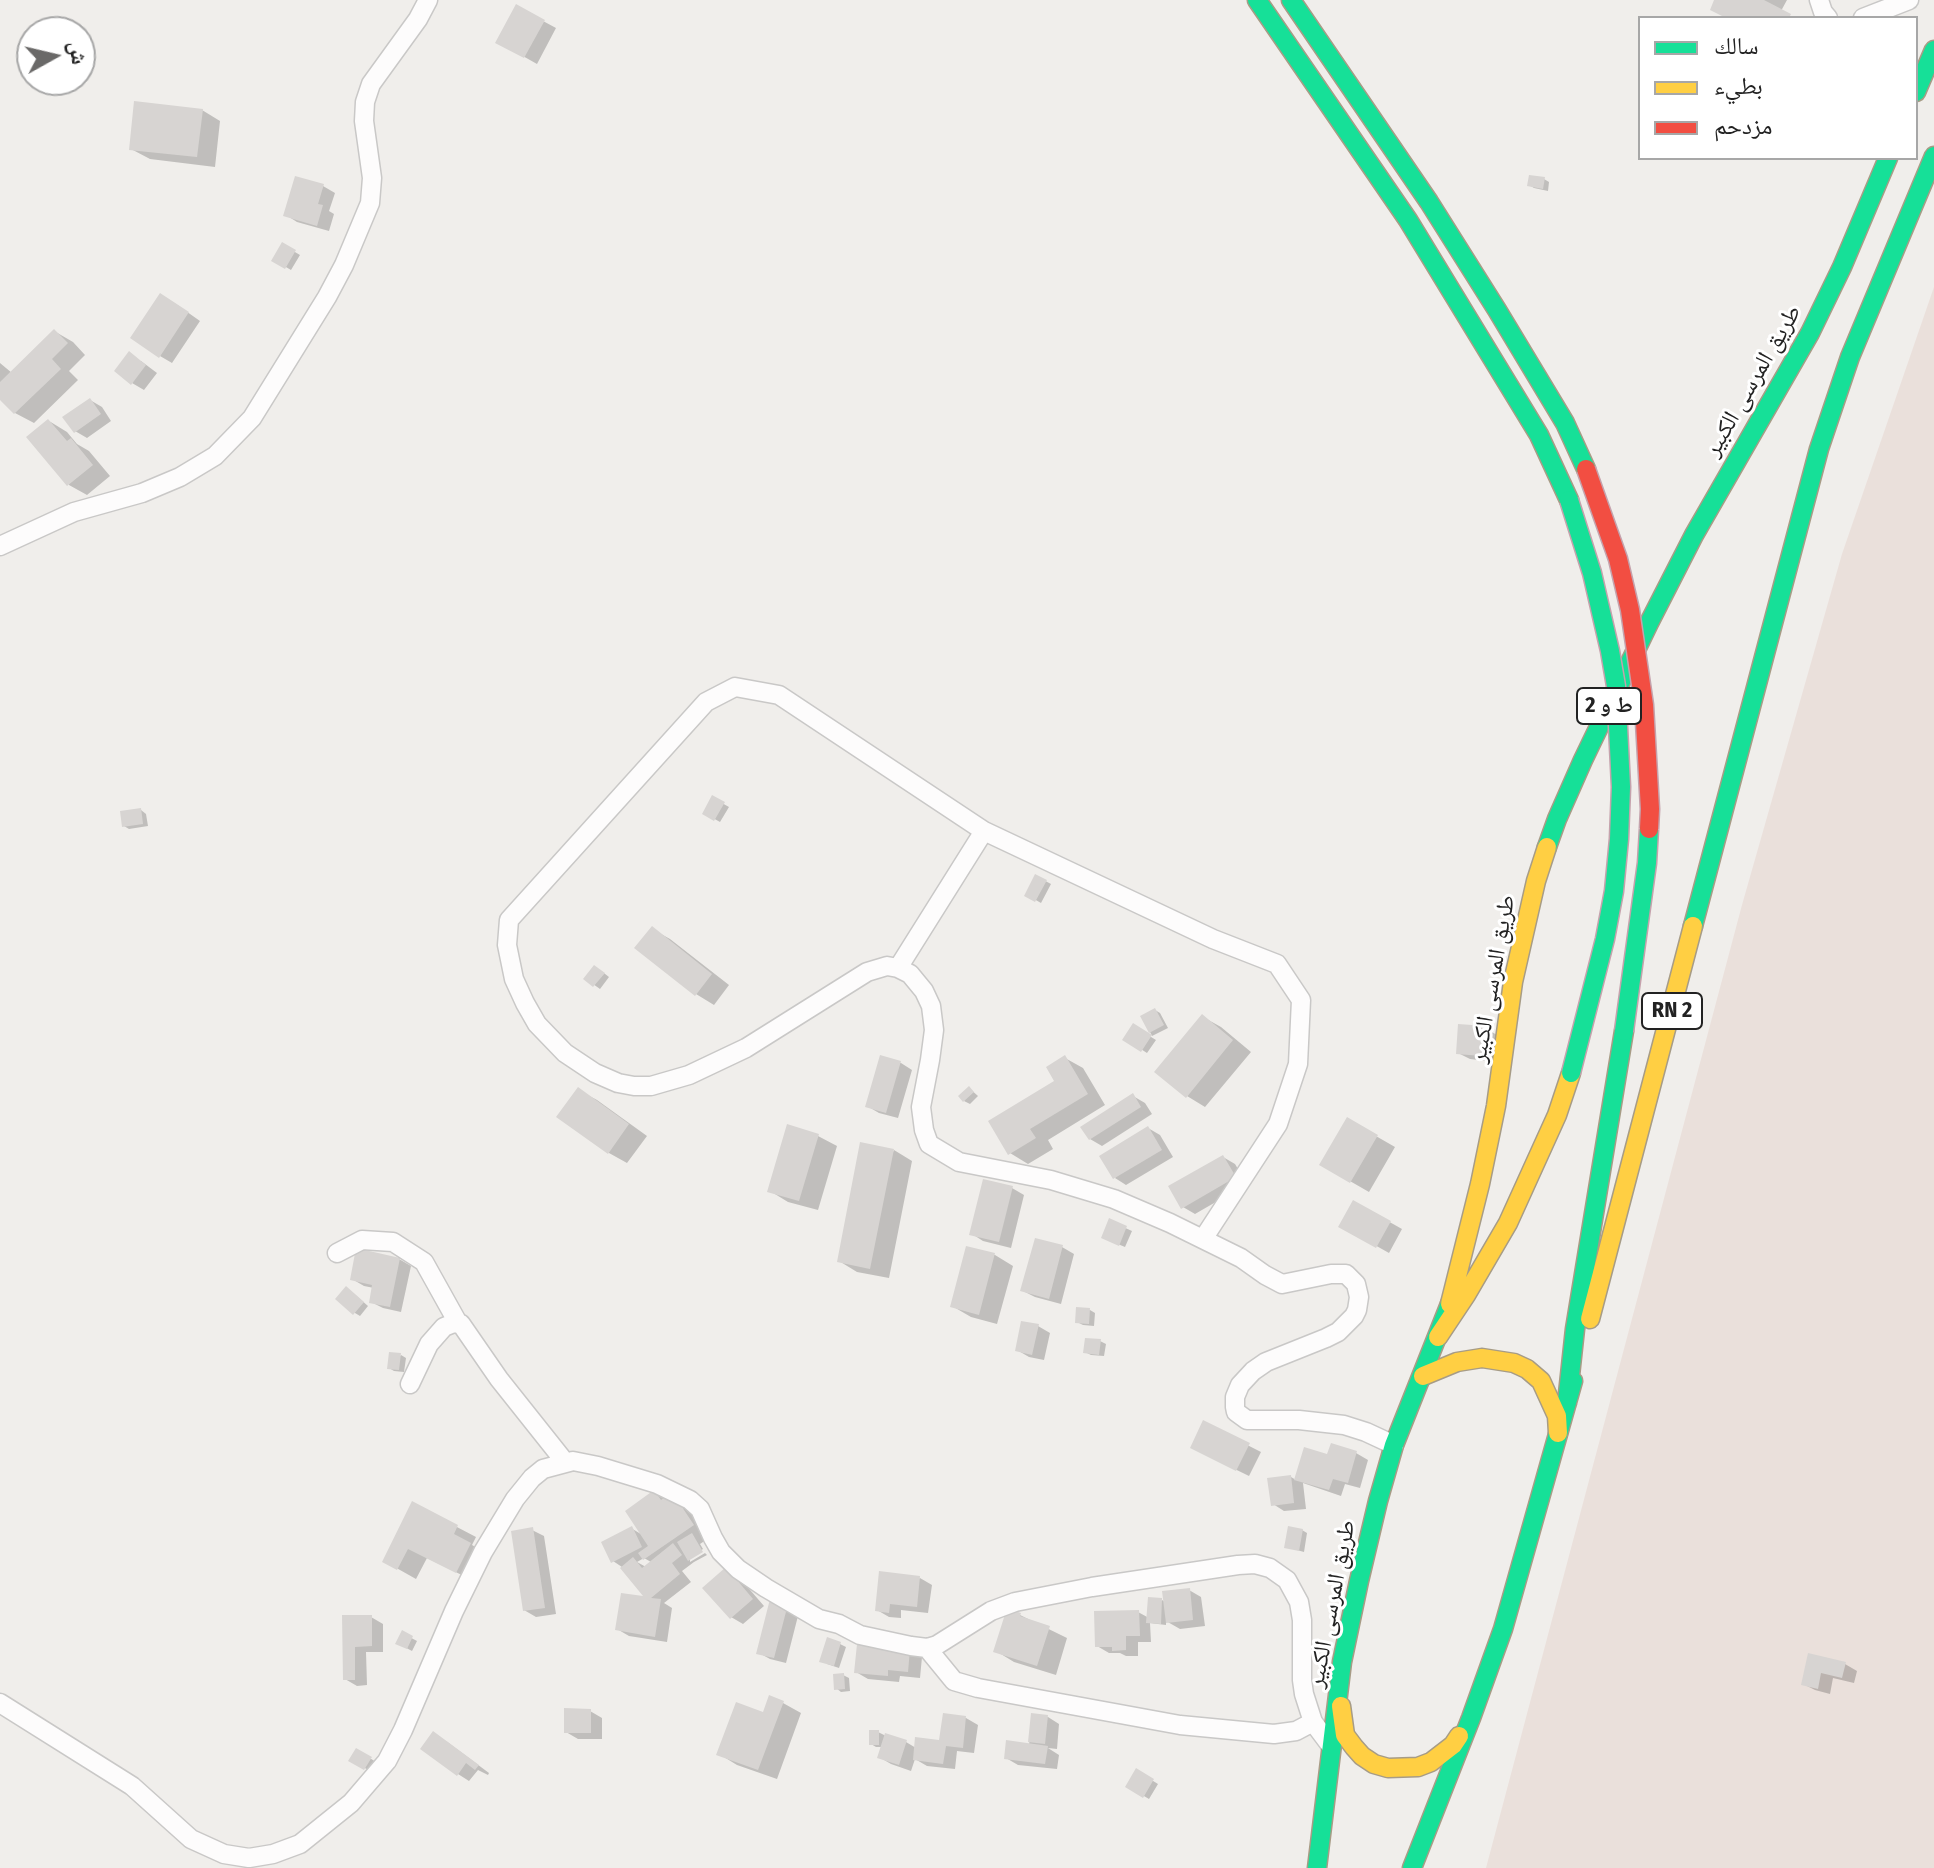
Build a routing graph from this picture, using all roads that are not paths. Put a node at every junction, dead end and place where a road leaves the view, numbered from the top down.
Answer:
1 (428, 0) edge
2 (1257, 0) edge
3 (1291, 0) edge
4 (1909, 0) edge
5 (1868, 16) edge
6 (1934, 50) edge
7 (1918, 87) edge
8 (1934, 156) edge
9 (1887, 160) edge
10 (0, 546) edge
11 (984, 831) junction
12 (898, 968) junction
13 (1203, 1239) junction
14 (337, 1253) dead end
15 (458, 1323) junction
16 (1438, 1337) junction
17 (1423, 1376) junction
18 (410, 1384) dead end
19 (1567, 1403) junction
20 (1558, 1439) junction
21 (1394, 1445) junction
22 (565, 1462) junction
23 (927, 1648) junction
24 (1339, 1685) junction
25 (0, 1703) edge
26 (1471, 1718) junction
27 (1313, 1722) junction
28 (1331, 1746) junction
29 (1317, 1868) edge
30 (1412, 1868) edge

1 - 10 street
2 - 16 main road, bridge
3 - 19 main road, bridge
4 - 5 street
6 - 7 main road
8 - 19 main road, RN 2
9 - 16 main road, طريق المرسى الكبير / ط و 2
11 - 12 street
11 - 12 street
11 - 13 street
12 - 13 street
13 - 21 street
14 - 15 street
15 - 18 street
15 - 22 street
16 - 17 main road, طريق المرسى الكبير
17 - 20 main road
17 - 21 main road, طريق المرسى الكبير
19 - 20 main road, RN 2
20 - 26 main road, RN 2
21 - 24 main road, طريق المرسى الكبير
22 - 23 street
22 - 25 street
23 - 27 street
23 - 27 street
24 - 26 main road
24 - 28 main road, طريق المرسى الكبير
26 - 30 main road, RN 2
27 - 28 street
28 - 29 main road, طريق المرسى الكبير

